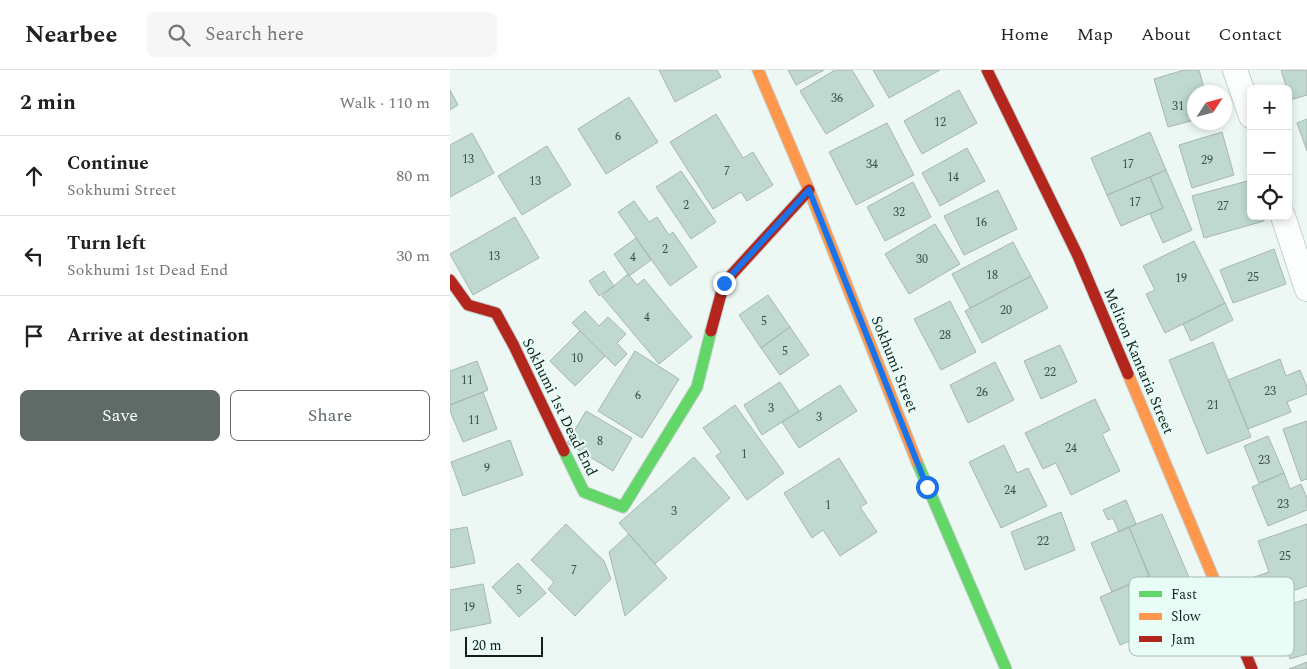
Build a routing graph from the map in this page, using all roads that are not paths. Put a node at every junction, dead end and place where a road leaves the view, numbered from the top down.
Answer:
1 (758, 70) edge
2 (987, 70) edge
3 (1236, 70) edge
4 (1247, 104) edge
5 (809, 190) junction
6 (1284, 220) edge
7 (450, 280) edge
8 (1307, 289) edge
9 (1213, 577) edge
10 (1247, 656) edge
11 (1006, 669) edge
12 (1252, 669) edge

1 - 5 street, Sokhumi Street
2 - 9 street, Meliton Kantaria Street
3 - 4 street
5 - 7 street, Sokhumi 1st Dead End
5 - 11 street, Sokhumi Street
6 - 8 street
10 - 12 street, Meliton Kantaria Street

